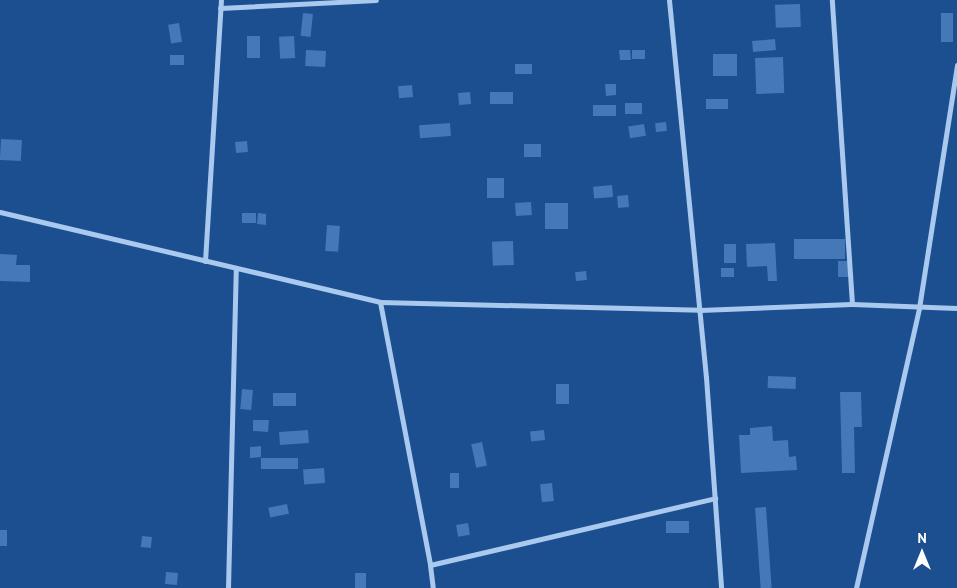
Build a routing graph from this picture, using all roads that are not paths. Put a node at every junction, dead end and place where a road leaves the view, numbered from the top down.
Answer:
1 (220, 0) edge
2 (376, 0) edge
3 (670, 0) edge
4 (832, 0) edge
5 (220, 8) junction
6 (957, 65) edge
7 (0, 212) edge
8 (205, 262) junction
9 (236, 269) junction
10 (380, 302) junction
11 (852, 304) junction
12 (919, 308) junction
13 (957, 308) edge
14 (700, 310) junction
15 (715, 498) junction
16 (430, 565) junction
17 (228, 588) edge
18 (433, 588) edge
19 (721, 588) edge
20 (856, 588) edge

1 - 5 street
2 - 5 street
3 - 14 street
4 - 11 street
5 - 8 street
6 - 12 street
7 - 8 street
8 - 9 street
9 - 10 street
9 - 17 street
10 - 14 street
10 - 16 street
11 - 12 street
11 - 14 street
12 - 13 street
12 - 20 street
14 - 15 street
15 - 16 street
15 - 19 street
16 - 18 street

